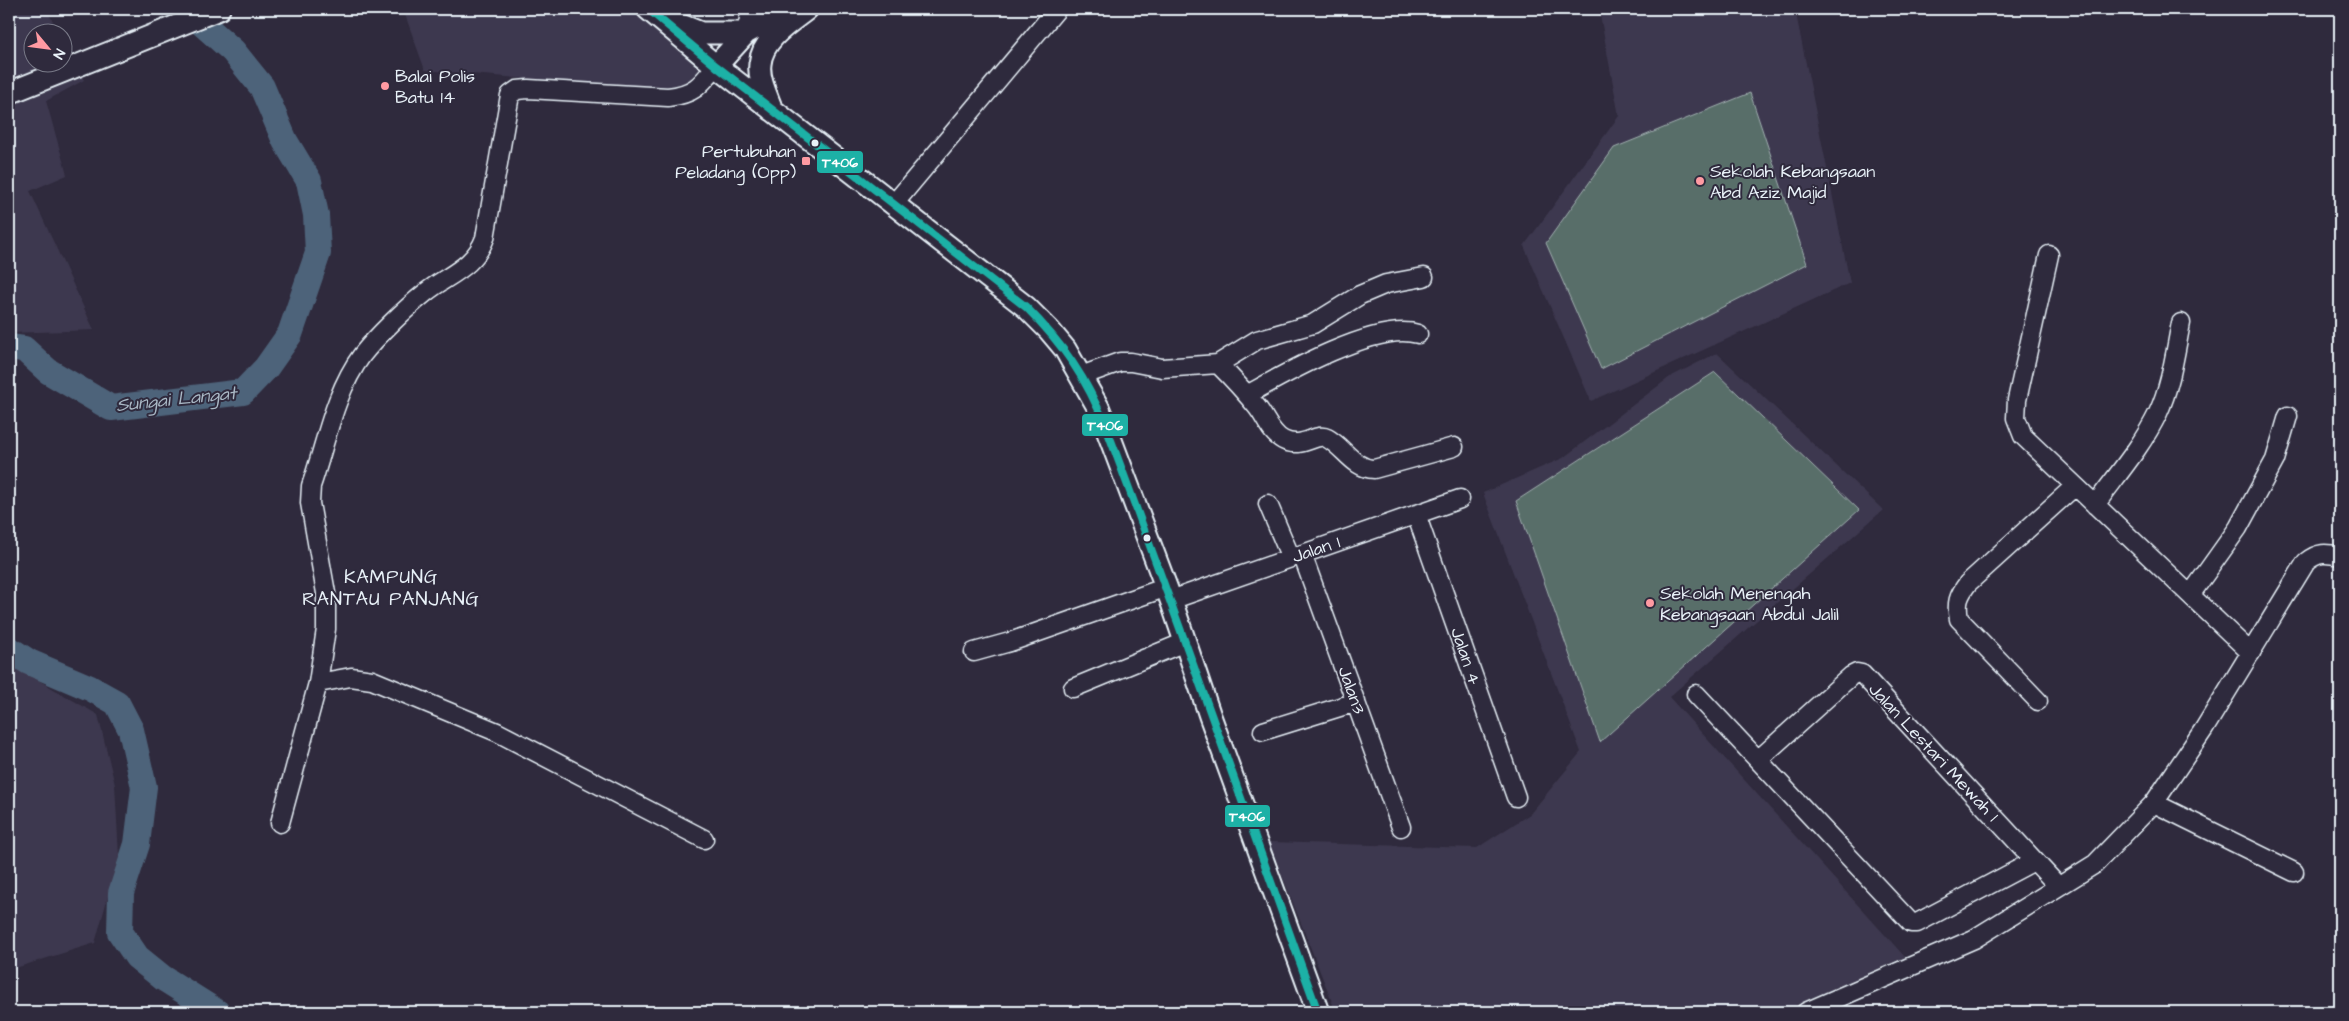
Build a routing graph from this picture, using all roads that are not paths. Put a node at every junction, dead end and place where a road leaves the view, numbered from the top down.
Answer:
1 (220, 9) edge
2 (648, 9) edge
3 (655, 9) edge
4 (751, 9) edge
5 (791, 9) edge
6 (807, 9) edge
7 (1057, 9) edge
8 (746, 33) junction
9 (716, 66) junction
10 (9, 94) edge
11 (772, 110) junction
12 (893, 205) junction
13 (2049, 254) dead end
14 (1424, 277) dead end
15 (2181, 324) dead end
16 (1418, 334) dead end
17 (1218, 364) junction
18 (1081, 376) junction
19 (1248, 395) junction
20 (2288, 416) dead end
21 (1454, 447) dead end
22 (2076, 486) junction
23 (1460, 499) dead end
24 (1268, 504) dead end
25 (2095, 505) junction
26 (1416, 514) junction
27 (1296, 556) junction
28 (2340, 556) edge
29 (1169, 593) junction
30 (2191, 594) junction
31 (1185, 642) junction
32 (974, 652) dead end
33 (2251, 653) junction
34 (318, 683) junction
35 (1074, 688) dead end
36 (1696, 694) dead end
37 (2038, 701) dead end
38 (1356, 702) junction
39 (1264, 731) dead end
40 (1758, 760) junction
41 (1516, 797) dead end
42 (2154, 803) junction
43 (280, 823) dead end
44 (1401, 827) dead end
45 (704, 839) dead end
46 (2034, 861) junction
47 (2294, 872) dead end
48 (2058, 886) junction
49 (1318, 1012) edge
50 (1806, 1012) edge

1 - 10 street
2 - 9 street
3 - 8 street
4 - 8 street
5 - 8 street
6 - 11 street
7 - 12 street
8 - 9 street
9 - 11 street
9 - 34 street
11 - 12 street
12 - 18 street
13 - 22 street
14 - 17 street
15 - 25 street
16 - 19 street
17 - 18 street
17 - 19 street
18 - 29 street
19 - 21 street
20 - 30 street
22 - 25 street
22 - 37 street
23 - 26 street, Jalan 1
24 - 27 street, Jalan3
25 - 30 street
26 - 27 street, Jalan 1
26 - 41 street, Jalan 4
27 - 29 street, Jalan 1
27 - 38 street, Jalan3
28 - 33 street
29 - 31 street
29 - 32 street, Jalan 1
30 - 33 street
31 - 35 street
31 - 49 street
33 - 42 street
34 - 43 street
34 - 45 street
36 - 40 street
38 - 39 street
38 - 44 street, Jalan3
40 - 46 street
40 - 46 street, Jalan Lestari Mewah 1
42 - 47 street
42 - 48 street
46 - 48 street, Jalan Lestari Mewah 1
48 - 50 street

